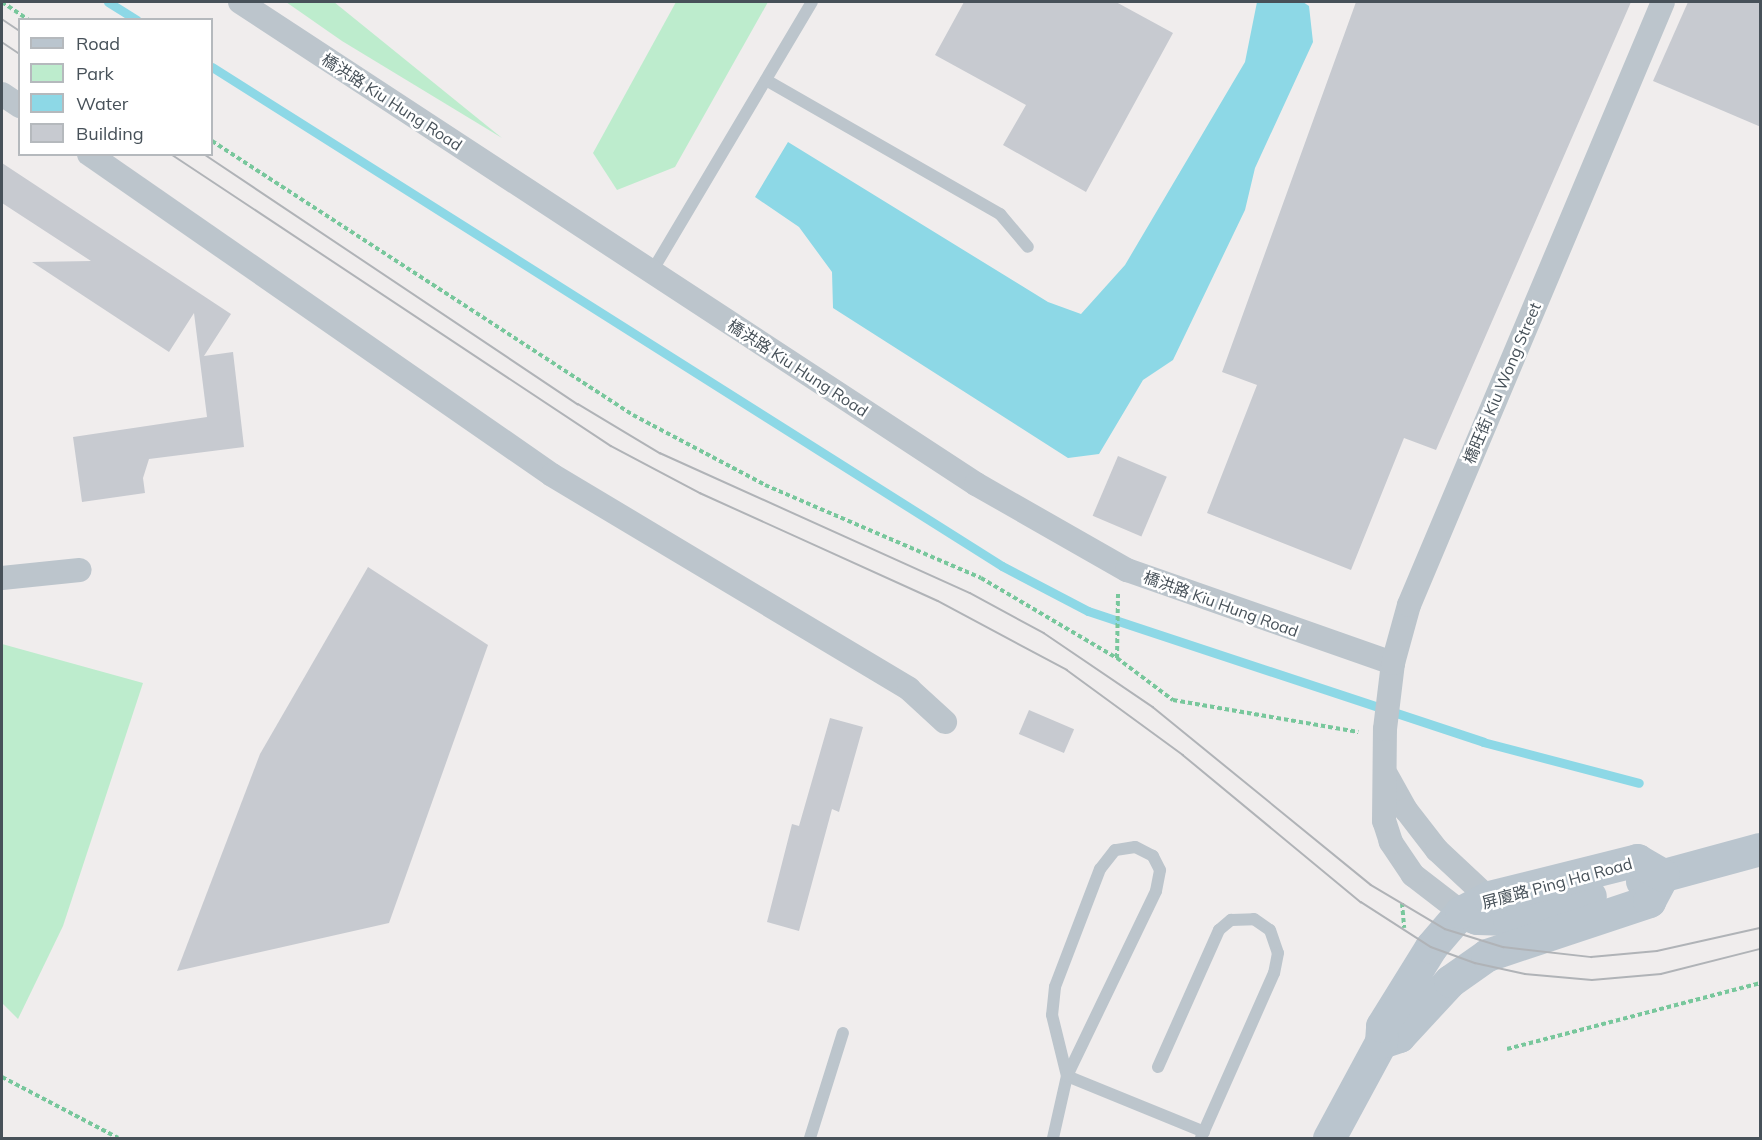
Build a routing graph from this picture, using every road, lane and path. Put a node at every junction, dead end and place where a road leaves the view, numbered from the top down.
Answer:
1 (2, 2) edge
2 (240, 2) edge
3 (812, 2) edge
4 (1663, 2) edge
5 (25, 18) edge
6 (766, 80) junction
7 (2, 94) edge
8 (18, 105) edge
9 (213, 142) edge
10 (92, 156) edge
11 (1028, 247) dead end
12 (651, 273) junction
13 (80, 570) dead end
14 (2, 578) edge
15 (1118, 587) dead end
16 (1117, 658) junction
17 (1392, 671) junction
18 (945, 722) dead end
19 (1373, 731) junction
20 (1387, 776) junction
21 (1761, 849) edge
22 (1662, 875) junction
23 (1495, 917) junction
24 (1761, 983) edge
25 (843, 1033) dead end
26 (1381, 1042) junction
27 (1507, 1049) dead end
28 (1158, 1067) dead end
29 (1067, 1076) junction
30 (2, 1077) edge
31 (1202, 1135) edge
32 (118, 1138) edge
33 (810, 1138) edge
34 (1053, 1138) edge
35 (1329, 1138) edge

1 - 5 path
2 - 12 street, 橋洪路 Kiu Hung Road
3 - 6 lane
4 - 17 street, 橋旺街 Kiu Wong Street
6 - 11 lane
6 - 12 lane
7 - 8 street
9 - 16 path
10 - 18 street
12 - 17 street, 橋洪路 Kiu Hung Road
13 - 14 street
15 - 16 path
16 - 19 path
17 - 19 street, 橋旺街 Kiu Wong Street
19 - 20 street, 橋旺街 Kiu Wong Street
20 - 23 street, 橋旺街 Kiu Wong Street
20 - 23 street, 橋旺街 Kiu Wong Street
21 - 22 street
22 - 23 street, 屏廈路 Ping Ha Road
22 - 23 street, 屏廈路 Ping Ha Road
23 - 26 street, 屏廈路 Ping Ha Road
23 - 26 street, 屏廈路 Ping Ha Road
24 - 27 path
25 - 33 lane
26 - 35 street, 屏廈路 Ping Ha Road
28 - 31 lane
29 - 29 lane
29 - 31 lane
29 - 34 lane
30 - 32 path

